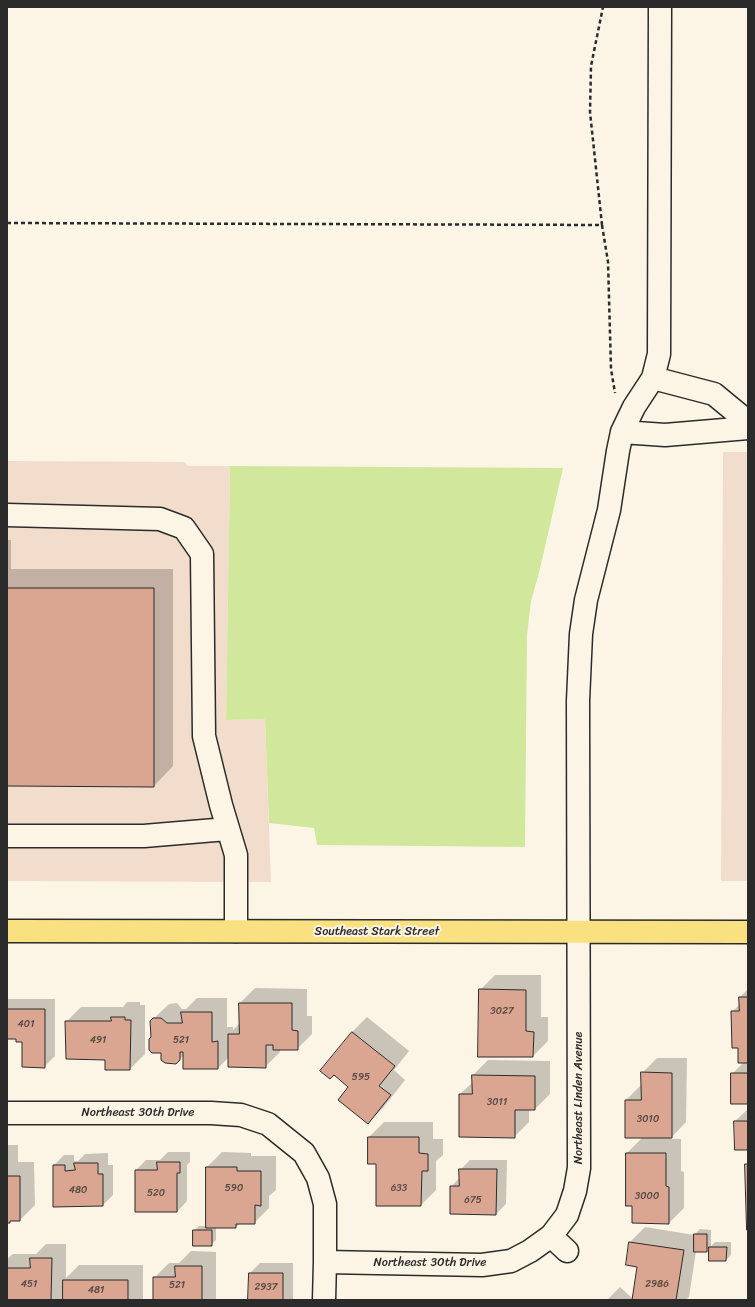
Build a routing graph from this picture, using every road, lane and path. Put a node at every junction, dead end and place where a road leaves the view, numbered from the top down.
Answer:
1 (603, 7) edge
2 (660, 7) edge
3 (7, 223) edge
4 (602, 225) junction
5 (653, 378) junction
6 (616, 397) dead end
7 (748, 422) edge
8 (748, 428) edge
9 (622, 432) junction
10 (7, 515) edge
11 (227, 829) junction
12 (7, 836) edge
13 (7, 931) edge
14 (236, 932) junction
15 (579, 932) junction
16 (748, 932) edge
17 (7, 1113) edge
18 (559, 1243) joint
19 (325, 1262) junction
20 (324, 1300) edge

1 - 4 path
2 - 5 street, Northeast Linden Avenue
3 - 4 path
4 - 6 path
5 - 7 street
5 - 9 street, Northeast Linden Avenue
8 - 9 street
9 - 15 street, Northeast Linden Avenue
10 - 11 street
11 - 12 street
11 - 14 street
13 - 14 main road, Southeast Stark Street
14 - 15 main road, Southeast Stark Street
15 - 16 main road, Southeast Stark Street
15 - 18 street, Northeast Linden Avenue
17 - 19 street, Northeast 30th Drive
18 - 19 street, Northeast 30th Drive
19 - 20 street

